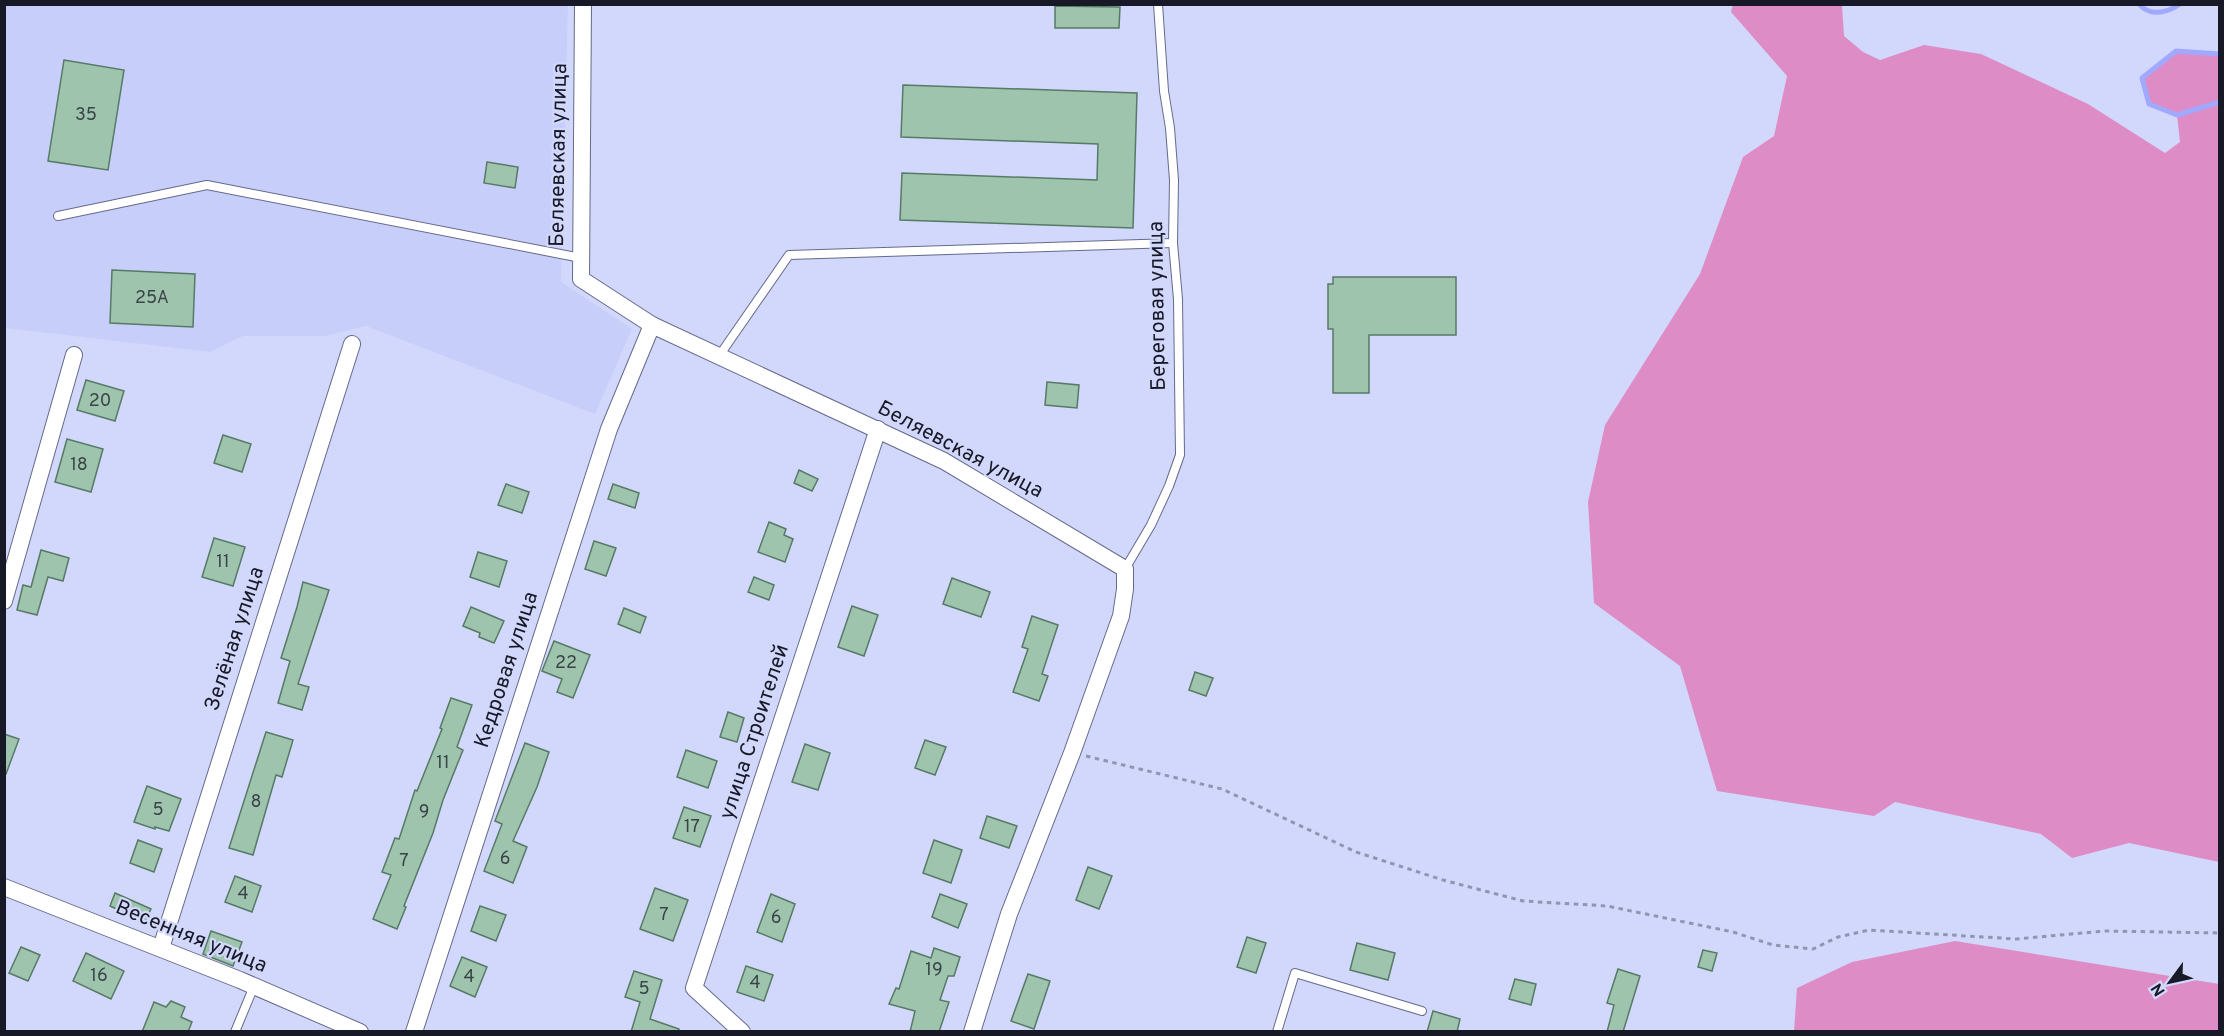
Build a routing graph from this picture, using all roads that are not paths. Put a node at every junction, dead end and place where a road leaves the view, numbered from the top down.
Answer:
1 (583, 4) edge
2 (1158, 4) edge
3 (58, 216) dead end
4 (1173, 243) junction
5 (581, 258) junction
6 (652, 325) junction
7 (352, 344) dead end
8 (74, 355) dead end
9 (718, 356) junction
10 (878, 429) junction
11 (1125, 569) junction
12 (4, 601) edge
13 (4, 888) edge
14 (160, 948) junction
15 (254, 986) junction
16 (1422, 1011) dead end
17 (235, 1032) edge
18 (360, 1032) edge
19 (414, 1032) edge
20 (742, 1032) edge
21 (972, 1032) edge
22 (1277, 1032) edge

1 - 5 street, Беляевская улица
2 - 4 lane, Береговая улица
3 - 5 lane
4 - 9 lane
4 - 11 lane, Береговая улица
5 - 6 street, Беляевская улица
6 - 9 street, Беляевская улица
6 - 19 street, Кедровая улица
7 - 14 street, Зелёная улица
8 - 12 street
9 - 10 street, Беляевская улица
10 - 11 street, Беляевская улица
10 - 20 street, улица Строителей
11 - 21 street
13 - 14 street, Весенняя улица
14 - 15 street, Весенняя улица
15 - 17 lane
15 - 18 street, Весенняя улица
16 - 22 lane

